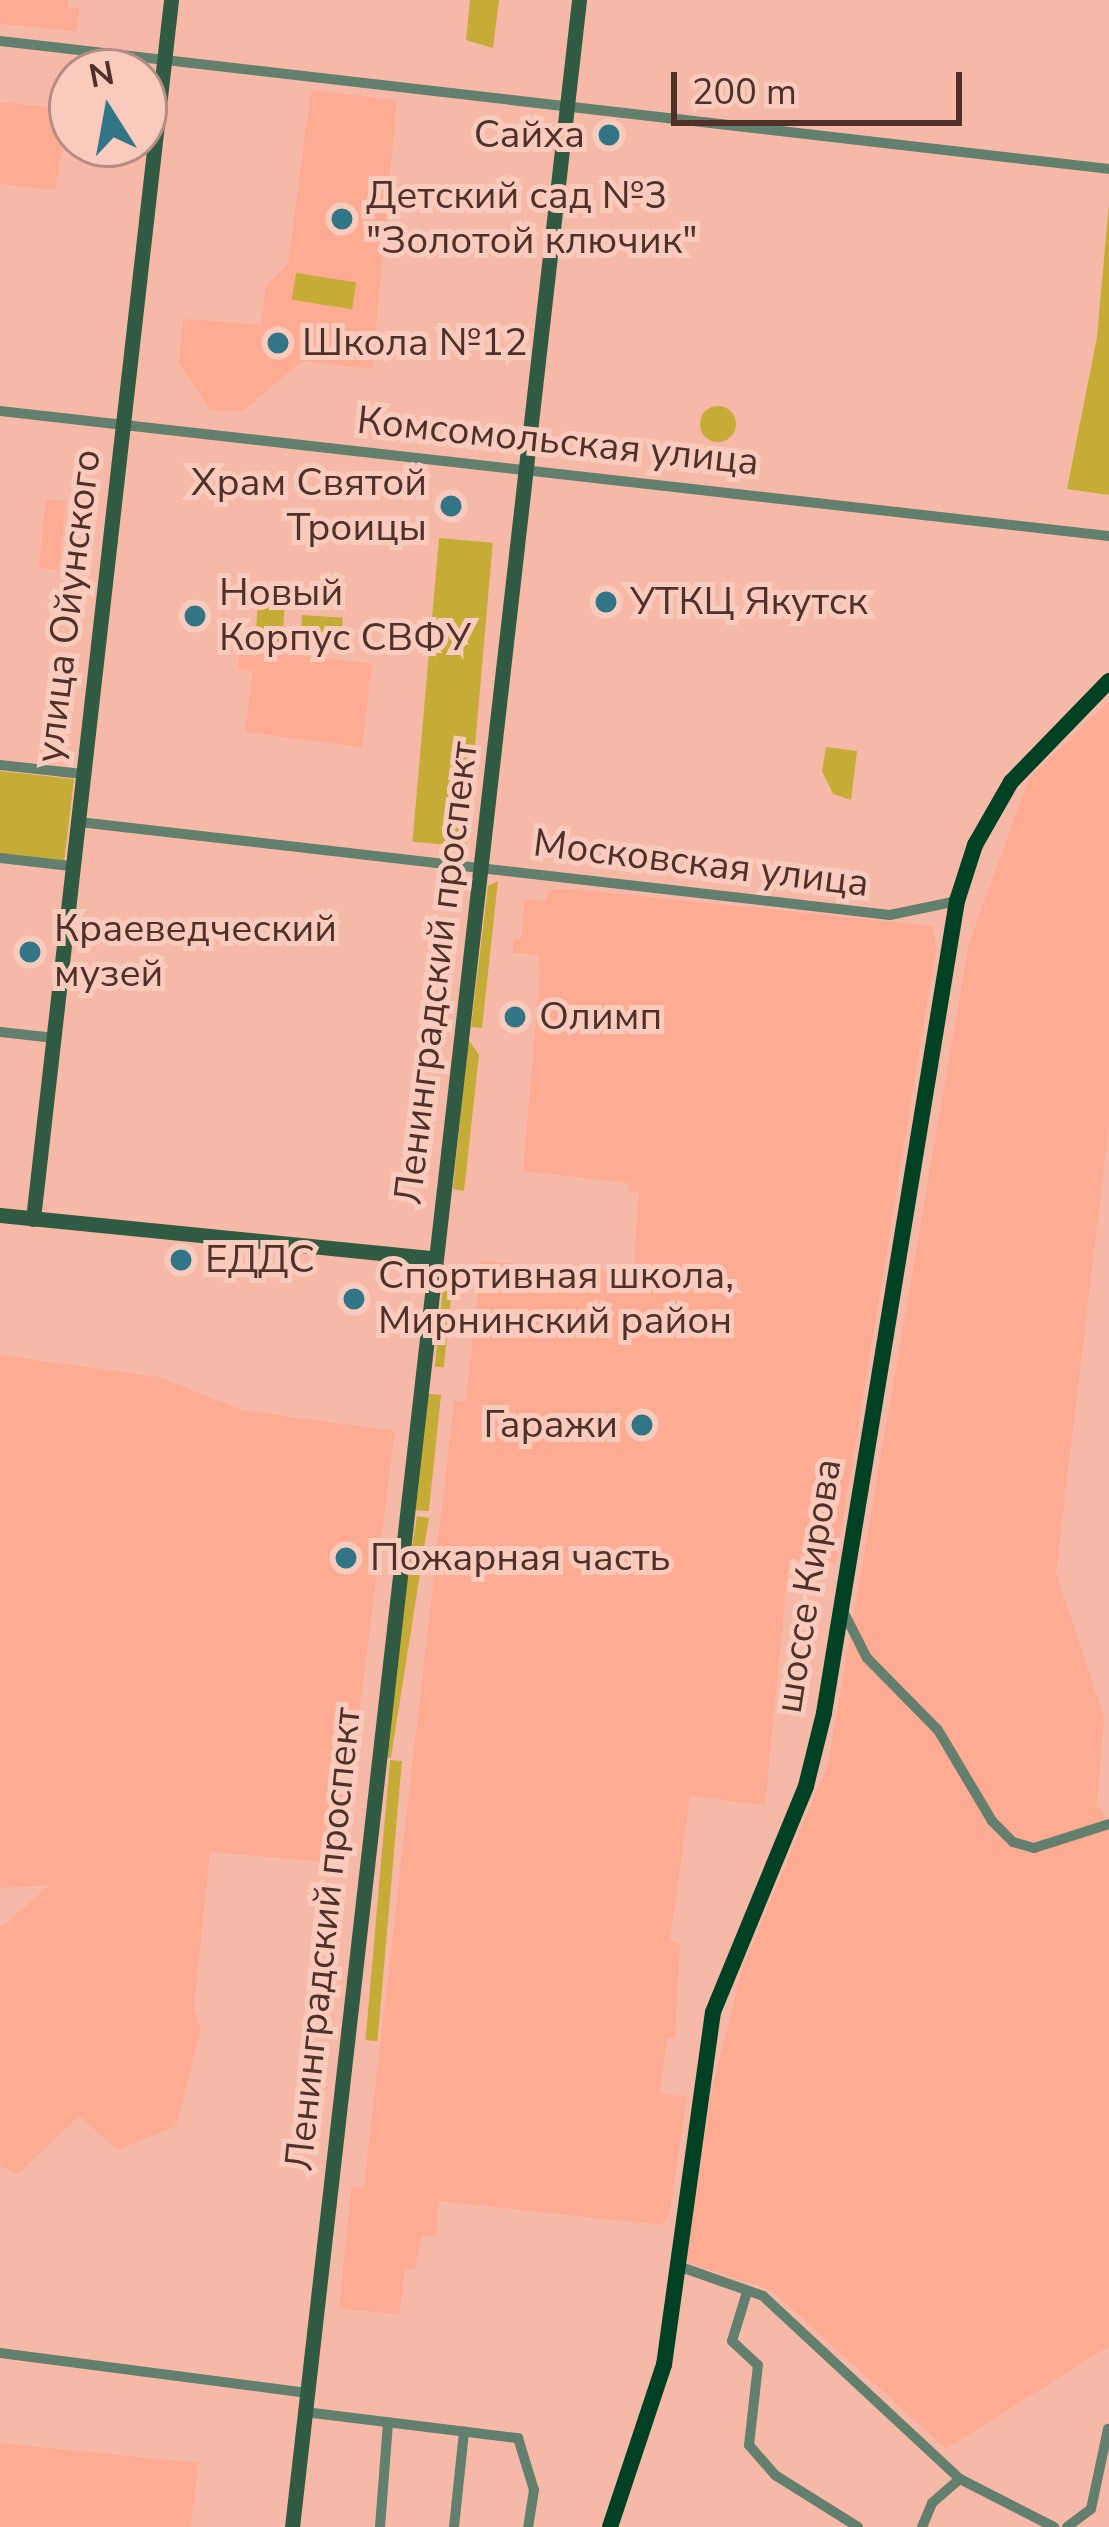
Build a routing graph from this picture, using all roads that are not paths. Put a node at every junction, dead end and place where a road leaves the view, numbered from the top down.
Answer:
1 (171, 0) edge
2 (579, 0) edge
3 (0, 40) edge
4 (73, 48) edge
5 (165, 48) edge
6 (168, 58) edge
7 (567, 104) junction
8 (152, 168) edge
9 (1109, 169) edge
10 (0, 411) edge
11 (123, 425) junction
12 (529, 468) junction
13 (1109, 536) edge
14 (1109, 681) edge
15 (0, 765) edge
16 (83, 774) junction
17 (79, 822) junction
18 (0, 858) edge
19 (71, 866) junction
20 (486, 869) junction
21 (957, 901) junction
22 (0, 1032) edge
23 (55, 1038) junction
24 (0, 1215) edge
25 (33, 1219) junction
26 (434, 1258) junction
27 (841, 1606) junction
28 (1109, 1824) edge
29 (677, 2266) junction
30 (747, 2292) junction
31 (0, 2353) edge
32 (307, 2392) junction
33 (305, 2412) junction
34 (388, 2422) junction
35 (1108, 2429) edge
36 (464, 2432) junction
37 (960, 2479) junction
38 (292, 2527) edge
39 (380, 2527) edge
40 (454, 2527) edge
41 (528, 2527) edge
42 (610, 2527) edge
43 (858, 2527) edge
44 (922, 2527) edge
45 (1054, 2527) edge
46 (1067, 2527) edge

1 - 5 main road, улица Ойунского
2 - 7 main road, Ленинградский проспект
3 - 4 street
6 - 7 street
7 - 9 street
7 - 12 main road, Ленинградский проспект
8 - 11 main road, улица Ойунского
10 - 11 street, Комсомольская улица
11 - 12 street, Комсомольская улица
11 - 16 main road, улица Ойунского
12 - 13 street, Комсомольская улица
12 - 20 main road, Ленинградский проспект
14 - 21 main road, шоссе Кирова
15 - 16 street
16 - 17 main road, улица Ойунского
17 - 19 main road, улица Ойунского
17 - 20 street, Московская улица
18 - 19 street
19 - 23 main road, улица Ойунского
20 - 21 street, Московская улица
20 - 26 main road, Ленинградский проспект
21 - 27 main road, шоссе Кирова
22 - 23 street
23 - 25 main road, улица Ойунского
24 - 25 main road
25 - 26 main road
26 - 32 main road, Ленинградский проспект
27 - 28 street
27 - 29 main road, шоссе Кирова
29 - 30 street
29 - 42 main road, шоссе Кирова
30 - 37 street
30 - 43 street
31 - 32 street
32 - 33 main road, Ленинградский проспект
33 - 34 street
33 - 38 main road, Ленинградский проспект
34 - 36 street
34 - 39 street
35 - 46 street
36 - 40 street
36 - 41 street
37 - 44 street
37 - 45 street

